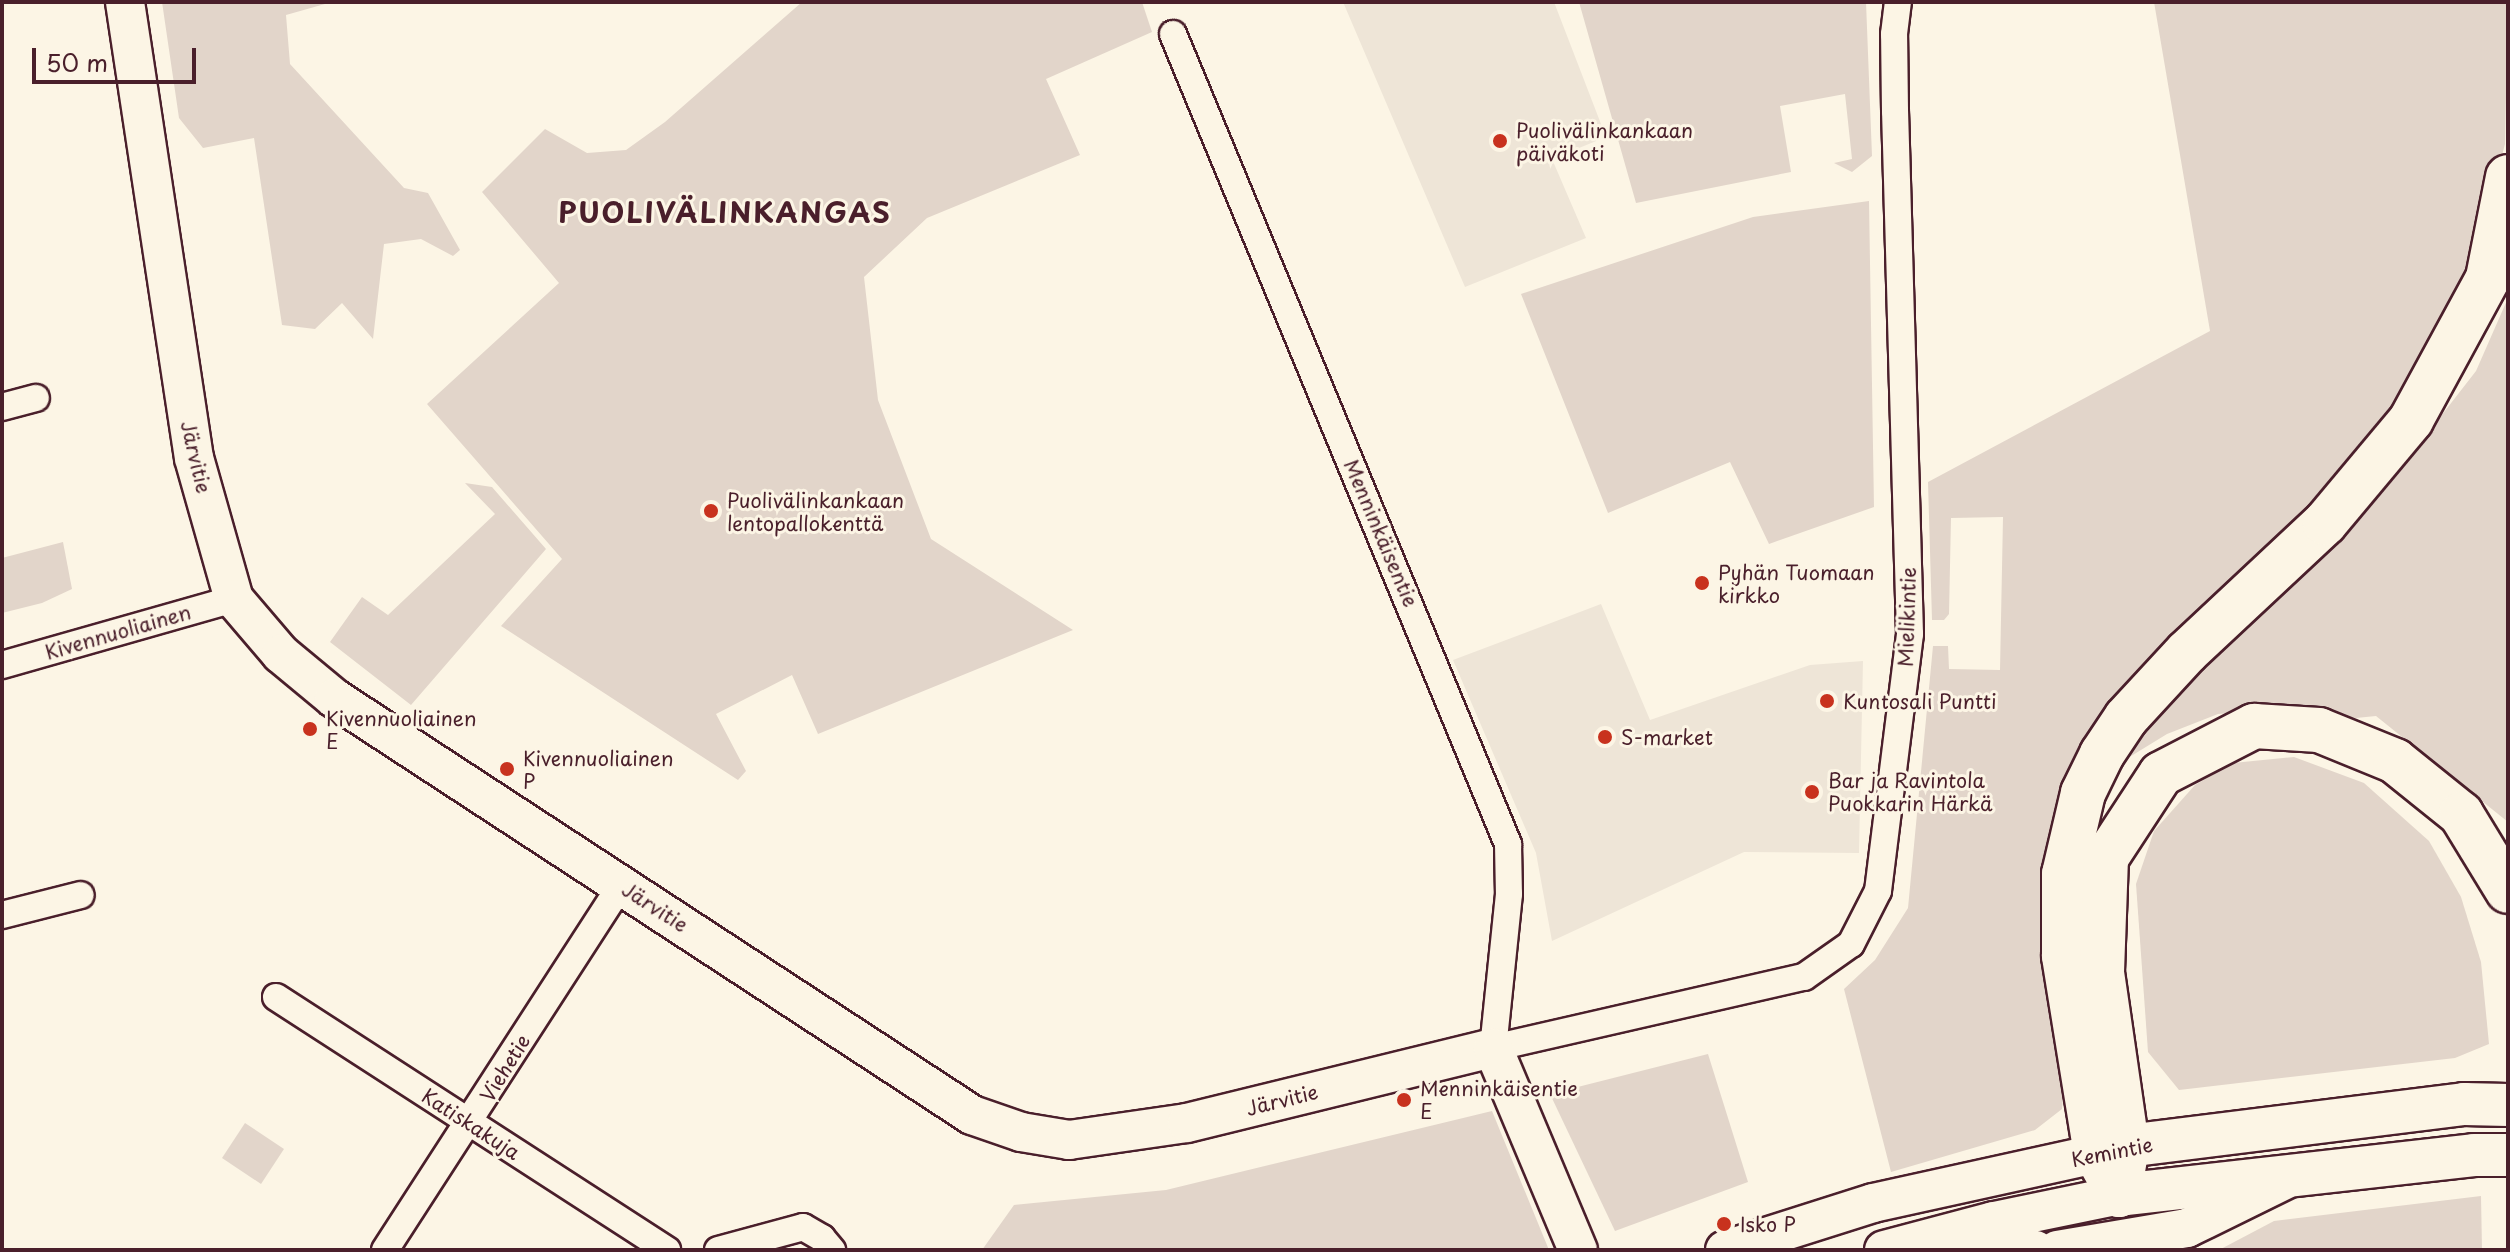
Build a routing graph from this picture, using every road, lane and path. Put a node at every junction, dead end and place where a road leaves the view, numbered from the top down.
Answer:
1 (125, 2) edge
2 (1898, 2) edge
3 (1173, 34) dead end
4 (2508, 177) edge
5 (36, 398) dead end
6 (2, 407) edge
7 (234, 599) junction
8 (2, 665) edge
9 (621, 885) junction
10 (2508, 891) edge
11 (81, 895) dead end
12 (2, 915) edge
13 (276, 997) dead end
14 (1493, 1048) junction
15 (2508, 1105) edge
16 (470, 1124) junction
17 (2111, 1150) junction
18 (2491, 1155) edge
19 (2295, 1176) junction
20 (2119, 1195) junction
21 (1922, 1240) junction
22 (385, 1250) edge
23 (667, 1250) edge
24 (718, 1250) edge
25 (832, 1250) edge
26 (1578, 1250) edge
27 (1725, 1250) edge
28 (1884, 1250) edge
29 (2036, 1250) edge
30 (2057, 1250) edge

1 - 7 street, Järvitie
2 - 14 street, Mielikintie
3 - 14 street, Menninkäisentie
4 - 17 highway
5 - 6 street
7 - 8 street, Kivennuoliainen
7 - 9 street, Järvitie
9 - 14 street, Järvitie
9 - 16 street, Viehetie
10 - 17 highway
11 - 12 street
13 - 16 street, Katiskakuja
14 - 26 street
15 - 17 main road, Kemintie
16 - 22 street, Viehetie
16 - 23 street, Katiskakuja
17 - 20 highway
17 - 27 street, Kemintie
18 - 19 main road
19 - 20 main road
19 - 30 street
20 - 21 street
21 - 28 street
21 - 29 street
24 - 25 street

